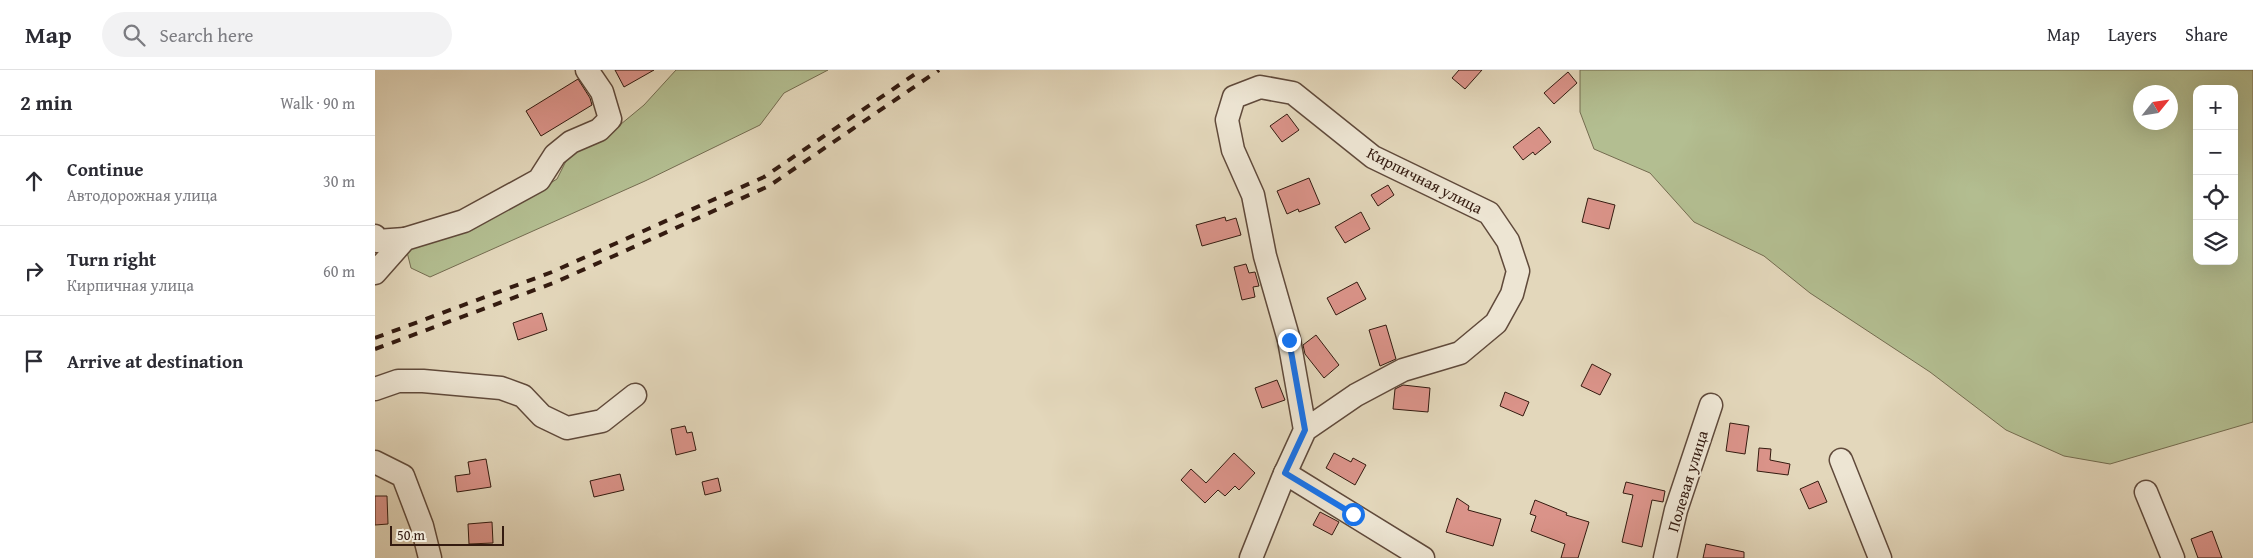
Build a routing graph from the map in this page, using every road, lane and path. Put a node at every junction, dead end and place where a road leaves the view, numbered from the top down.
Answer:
1 (587, 70) edge
2 (375, 236) edge
3 (405, 239) junction
4 (375, 273) edge
5 (375, 389) edge
6 (635, 395) dead end
7 (1711, 405) dead end
8 (1305, 430) junction
9 (1841, 460) dead end
10 (375, 462) edge
11 (1285, 473) junction
12 (2146, 492) dead end
13 (430, 558) edge
14 (1251, 558) edge
15 (1423, 558) edge
16 (1665, 558) edge
17 (1880, 558) edge
18 (2173, 558) edge

1 - 3 street
2 - 3 street
3 - 4 street
5 - 6 street
7 - 16 street, Полевая улица
8 - 8 street, Кирпичная улица
8 - 11 street
9 - 17 street
10 - 13 street
11 - 14 street
11 - 15 street
12 - 18 street

